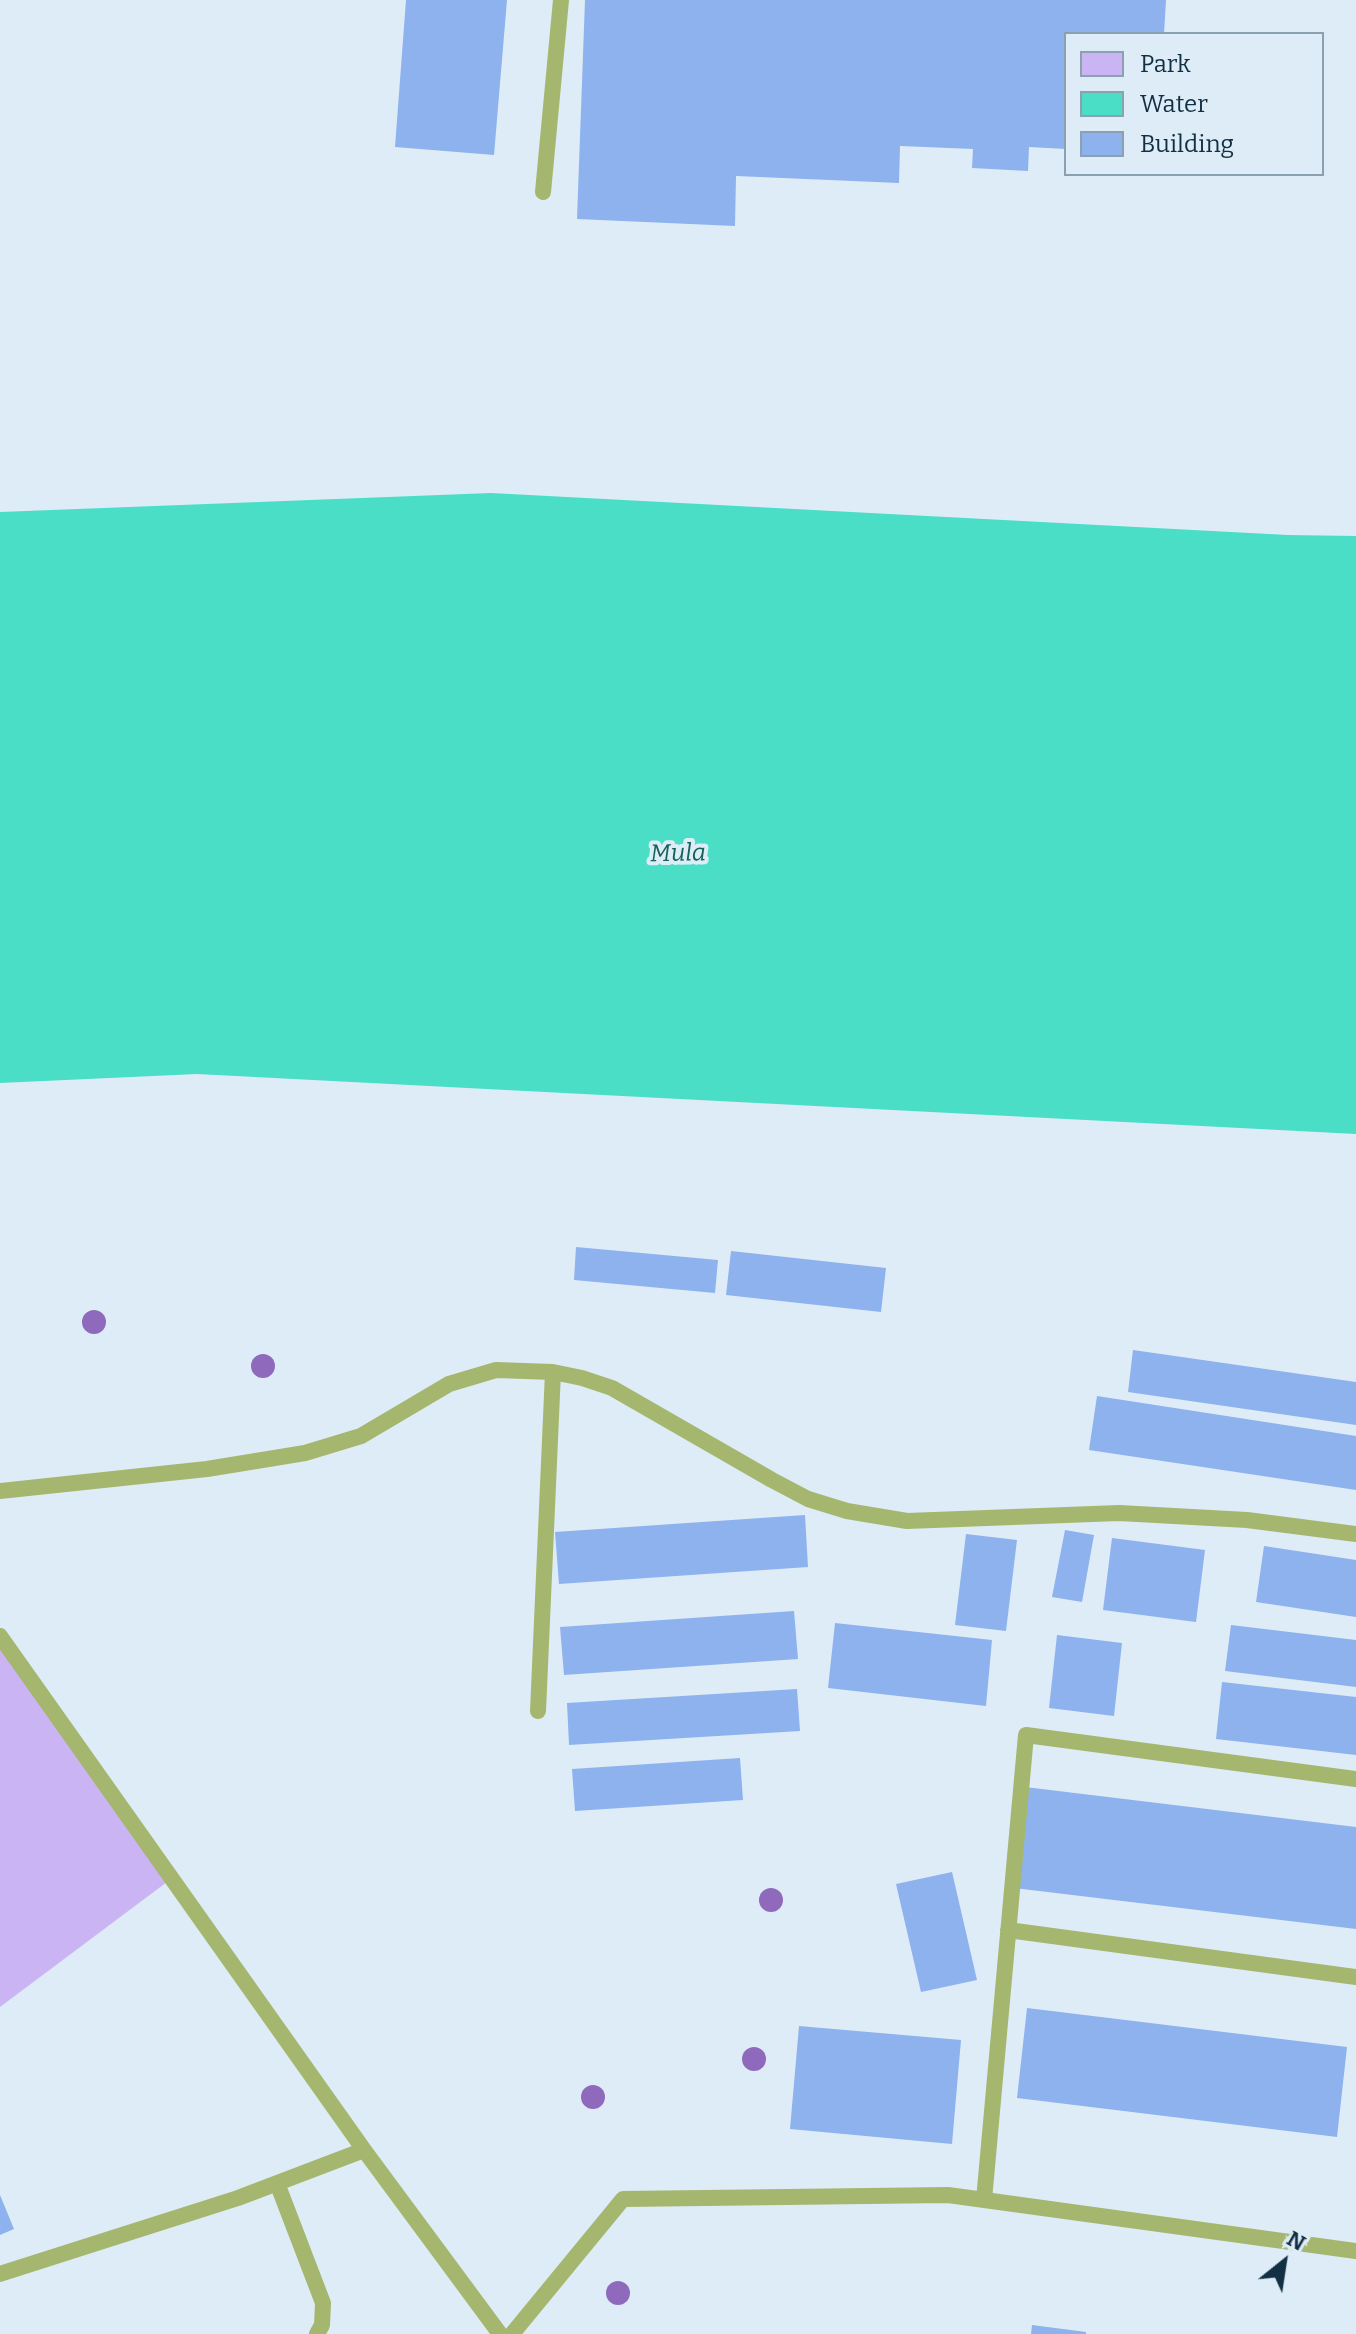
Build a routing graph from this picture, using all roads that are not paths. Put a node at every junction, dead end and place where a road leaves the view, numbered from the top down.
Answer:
1 (561, 0) edge
2 (543, 192) dead end
3 (553, 1372) junction
4 (0, 1491) edge
5 (1356, 1534) edge
6 (0, 1636) edge
7 (538, 1711) dead end
8 (1356, 1779) edge
9 (1008, 1930) junction
10 (1356, 1977) edge
11 (364, 2150) junction
12 (277, 2183) junction
13 (984, 2200) junction
14 (1356, 2251) edge
15 (0, 2274) edge
16 (317, 2334) edge
17 (500, 2334) edge
18 (512, 2334) edge

1 - 2 lane
3 - 4 lane
3 - 5 lane
3 - 7 lane
6 - 11 lane
8 - 9 lane
9 - 10 lane
9 - 13 lane
11 - 12 lane
11 - 17 lane
12 - 15 lane
12 - 16 lane
13 - 14 lane
13 - 18 lane

